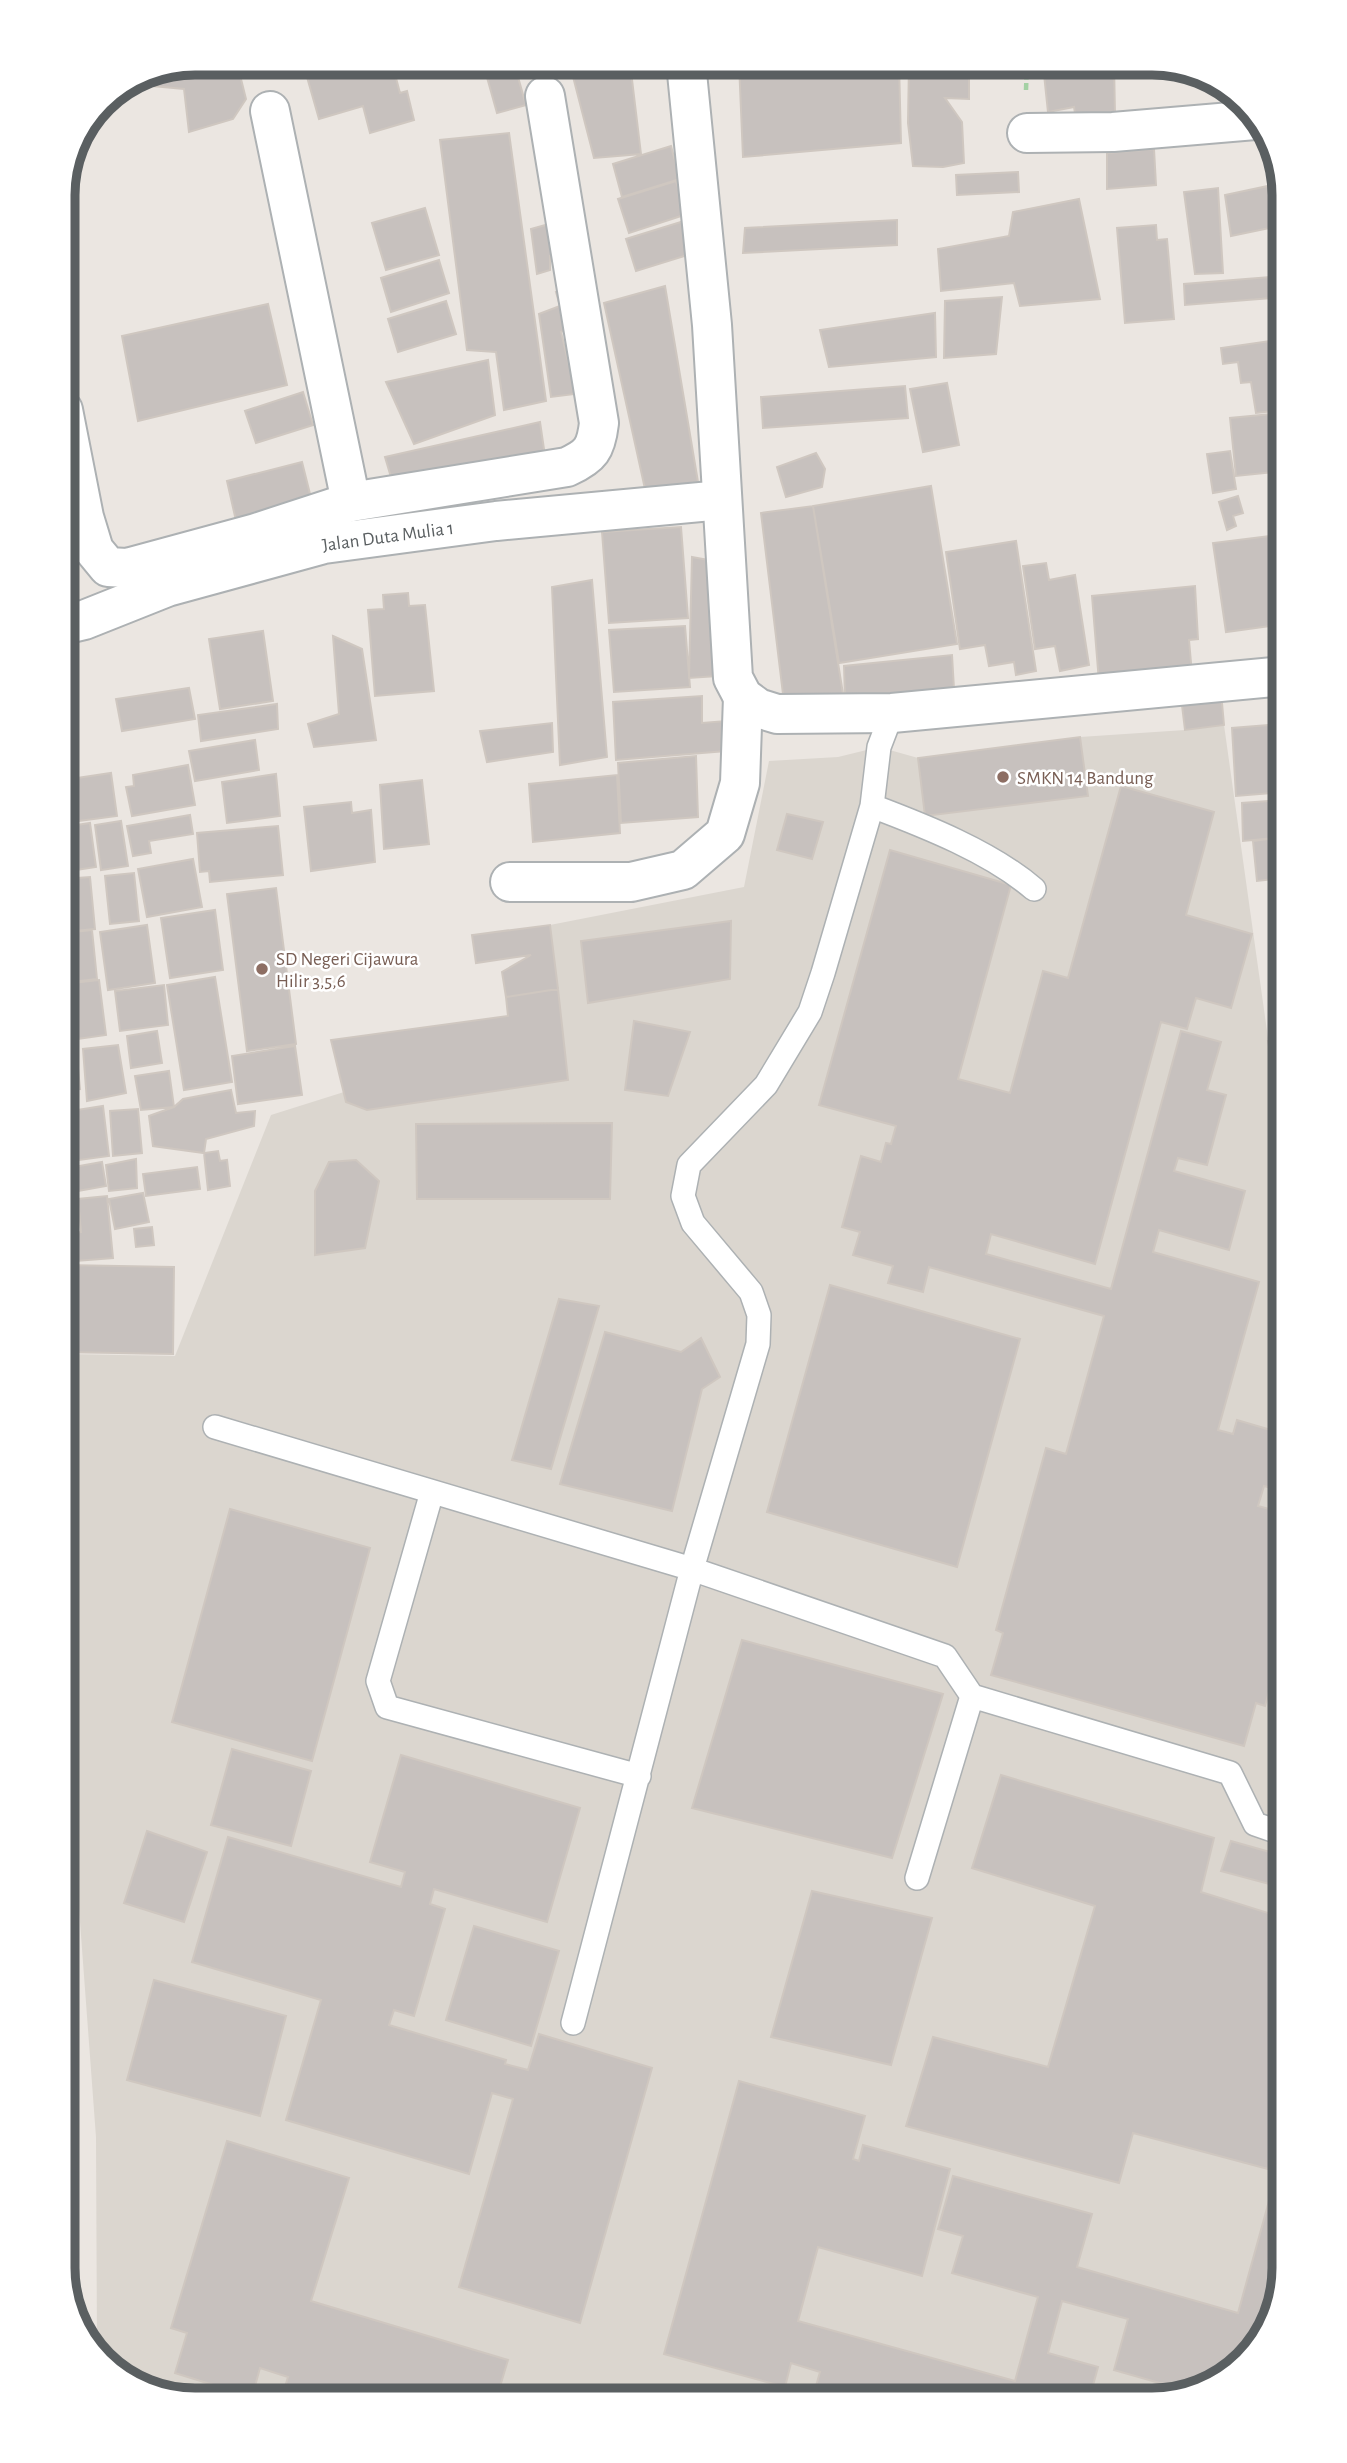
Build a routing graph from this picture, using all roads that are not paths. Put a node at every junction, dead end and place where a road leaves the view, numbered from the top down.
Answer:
1 (687, 76) edge
2 (545, 96) dead end
3 (270, 111) dead end
4 (1246, 121) edge
5 (1027, 133) dead end
6 (76, 476) edge
7 (722, 500) junction
8 (351, 502) junction
9 (76, 622) edge
10 (1272, 677) edge
11 (743, 697) junction
12 (892, 713) junction
13 (872, 806) junction
14 (509, 882) dead end
15 (1034, 889) dead end
16 (215, 1427) dead end
17 (432, 1492) junction
18 (692, 1569) junction
19 (972, 1696) junction
20 (639, 1776) junction
21 (1272, 1830) edge
22 (917, 1878) dead end
23 (573, 2023) dead end

1 - 7 street
2 - 8 street
3 - 8 street
4 - 5 street
6 - 8 street
7 - 9 street, Jalan Duta Mulia 1
7 - 11 street
10 - 12 street
11 - 12 street
11 - 14 street
12 - 13 lane
13 - 15 lane
13 - 18 lane
16 - 17 lane
17 - 18 lane
17 - 20 lane
18 - 19 lane
18 - 20 lane
19 - 21 lane
19 - 22 lane
20 - 23 lane

